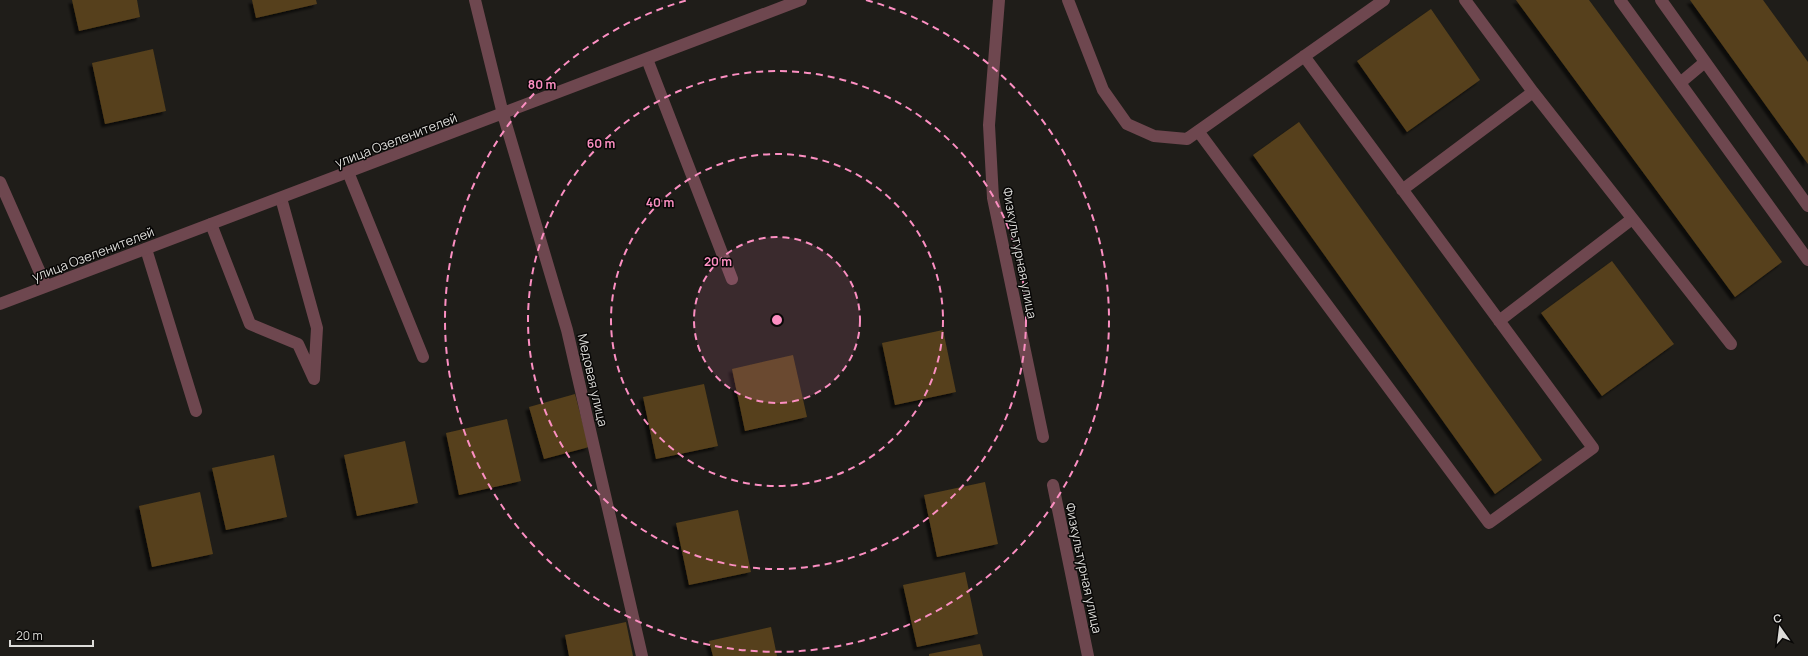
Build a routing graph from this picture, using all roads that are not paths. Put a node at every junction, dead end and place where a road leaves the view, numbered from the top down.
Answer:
1 (475, 0) edge
2 (801, 0) edge
3 (999, 0) edge
4 (1068, 0) edge
5 (1384, 0) edge
6 (1465, 0) edge
7 (1620, 0) edge
8 (1662, 0) edge
9 (1304, 56) junction
10 (647, 59) junction
11 (1705, 62) junction
12 (1680, 83) junction
13 (1533, 92) junction
14 (503, 114) junction
15 (1198, 131) junction
16 (348, 172) junction
17 (0, 182) edge
18 (1402, 190) junction
19 (281, 198) junction
20 (1808, 206) edge
21 (1632, 219) junction
22 (211, 224) junction
23 (146, 249) junction
24 (1808, 260) edge
25 (732, 279) dead end
26 (46, 286) junction
27 (0, 304) edge
28 (1499, 321) junction
29 (1731, 344) dead end
30 (423, 357) dead end
31 (196, 411) dead end
32 (1042, 437) dead end
33 (1052, 485) dead end
34 (642, 656) edge
35 (1088, 656) edge

1 - 14 street, Медовая улица
2 - 10 street, улица Озеленителей
3 - 32 street, Физкультурная улица
4 - 15 street
5 - 9 street
6 - 13 street
7 - 12 street
8 - 11 street
9 - 15 street
9 - 18 street
10 - 14 street, улица Озеленителей
10 - 25 street
11 - 12 street
11 - 20 street
12 - 24 street
13 - 18 street
13 - 21 street
14 - 16 street, улица Озеленителей
14 - 34 street, Медовая улица
15 - 28 street
16 - 19 street, улица Озеленителей
16 - 30 street
17 - 26 street
18 - 28 street
19 - 22 street, улица Озеленителей
19 - 22 street
21 - 28 street
21 - 29 street
22 - 23 street, улица Озеленителей
23 - 26 street, улица Озеленителей
23 - 31 street
26 - 27 street, улица Озеленителей
33 - 35 street, Физкультурная улица

